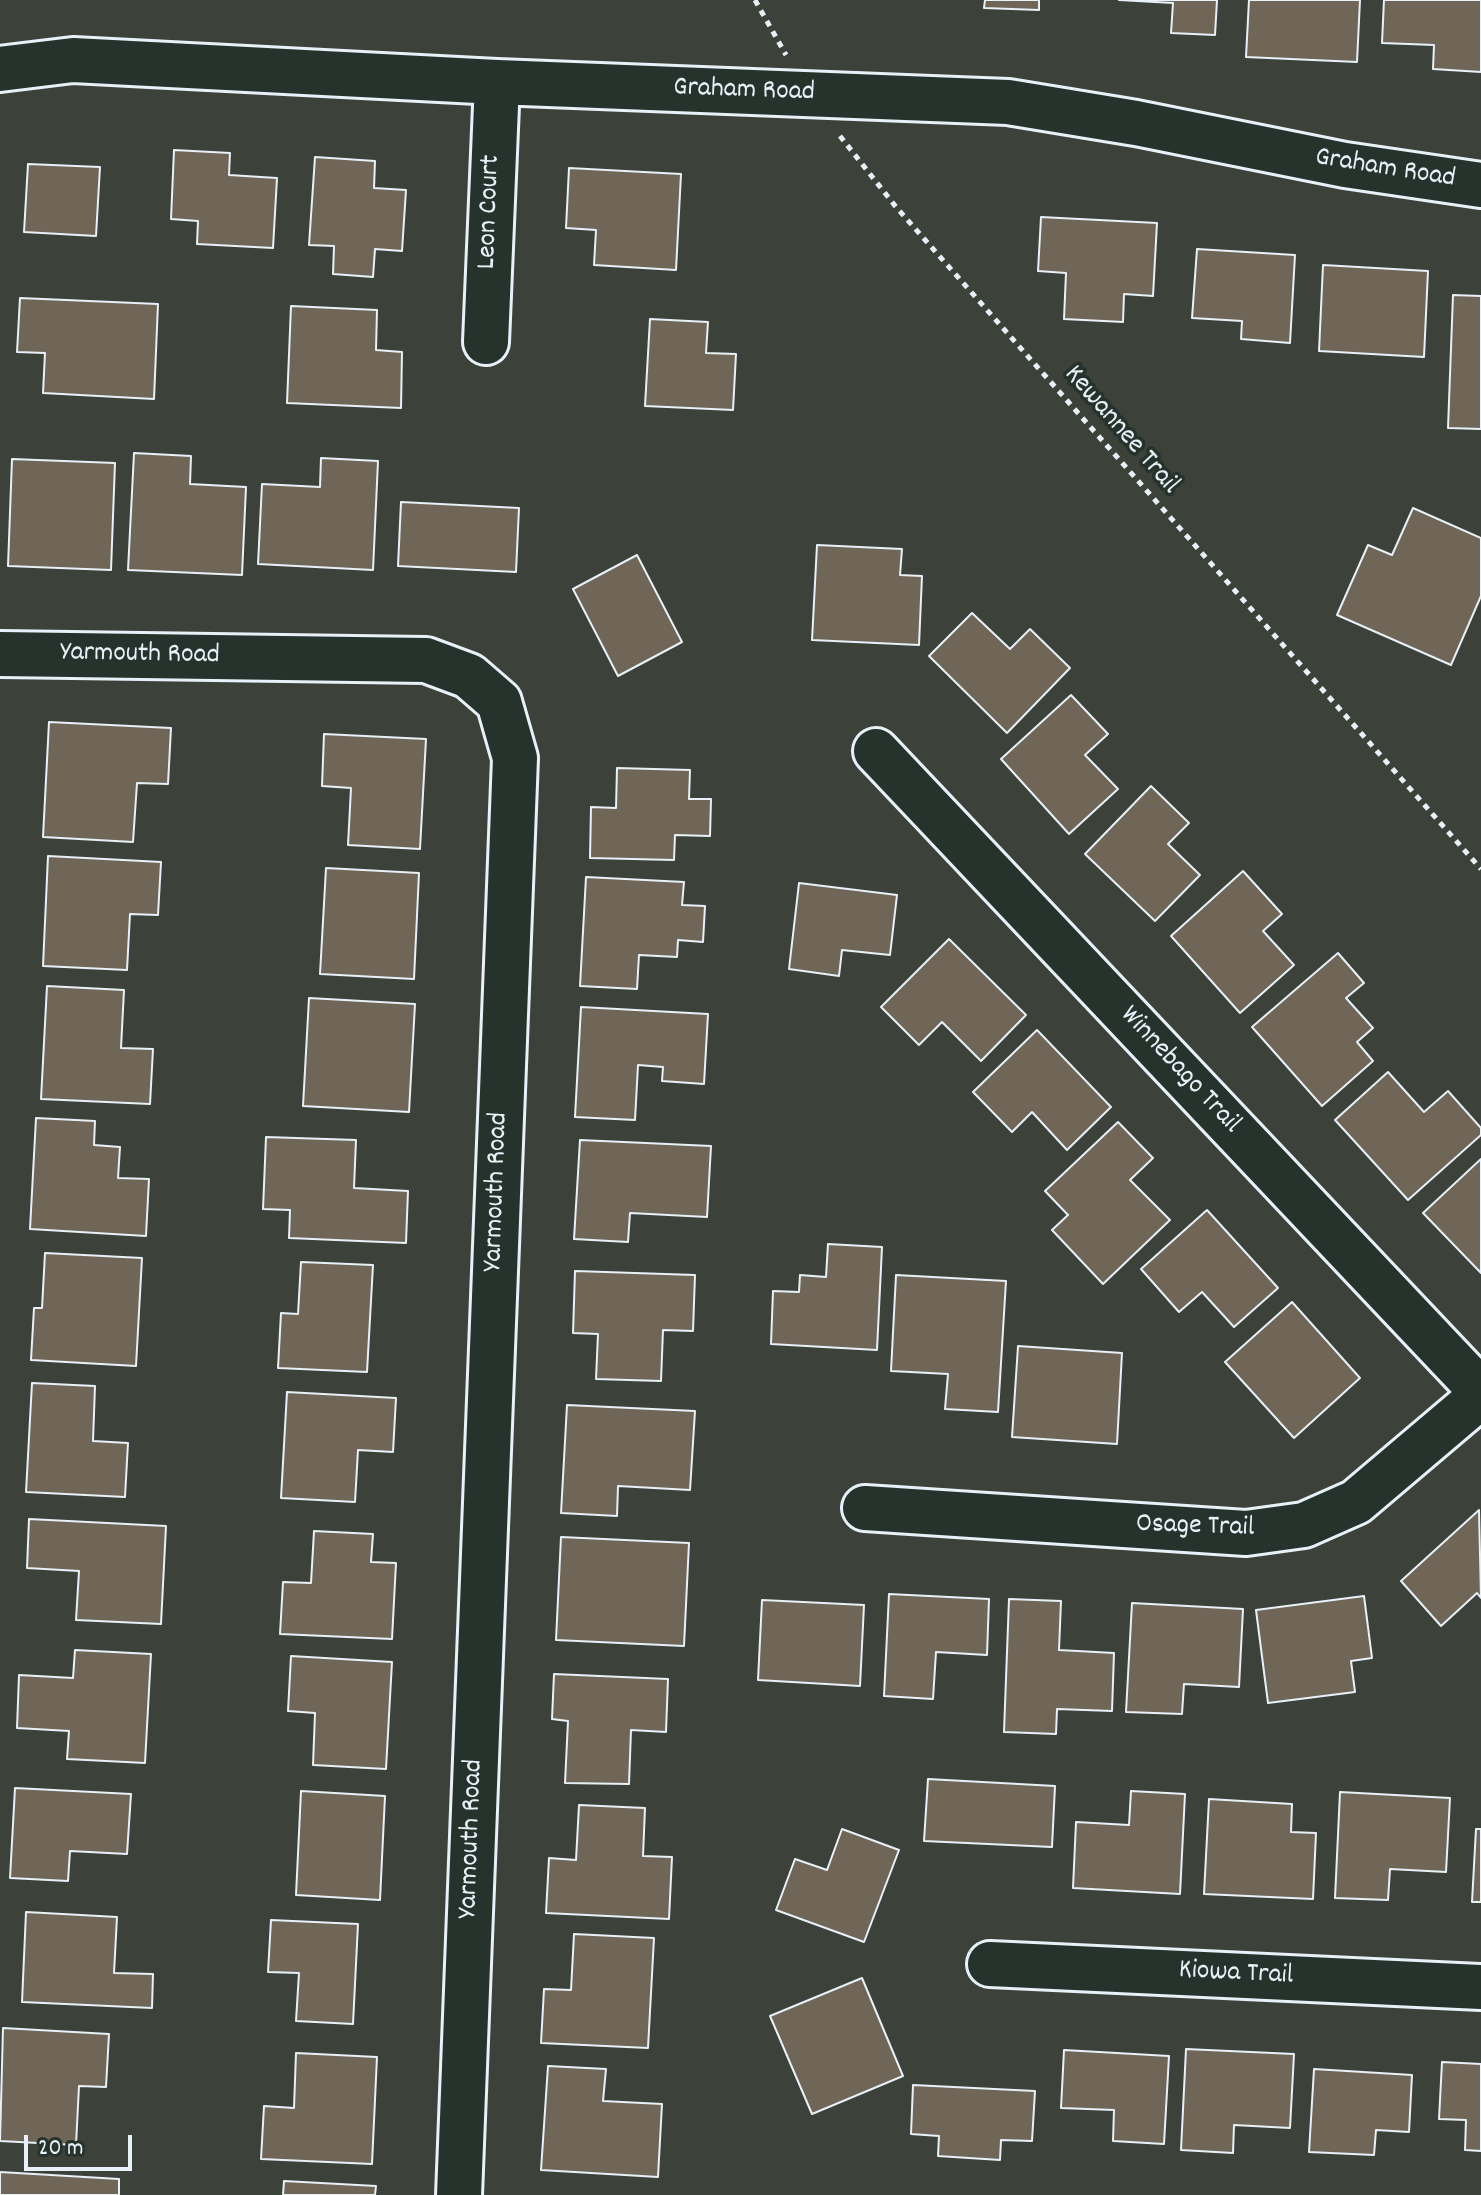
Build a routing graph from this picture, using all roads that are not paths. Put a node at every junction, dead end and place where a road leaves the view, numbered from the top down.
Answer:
1 (0, 69) edge
2 (497, 82) junction
3 (1481, 185) edge
4 (486, 342) dead end
5 (0, 654) edge
6 (876, 751) dead end
7 (1481, 1394) edge
8 (865, 1508) dead end
9 (990, 1964) dead end
10 (1481, 1987) edge
11 (459, 2195) edge

1 - 2 street, Graham Road
2 - 3 street, Graham Road
2 - 4 street, Leon Court
5 - 11 street, Yarmouth Road
6 - 7 street, Winnebago Trail
7 - 8 street, Osage Trail
9 - 10 street, Kiowa Trail

